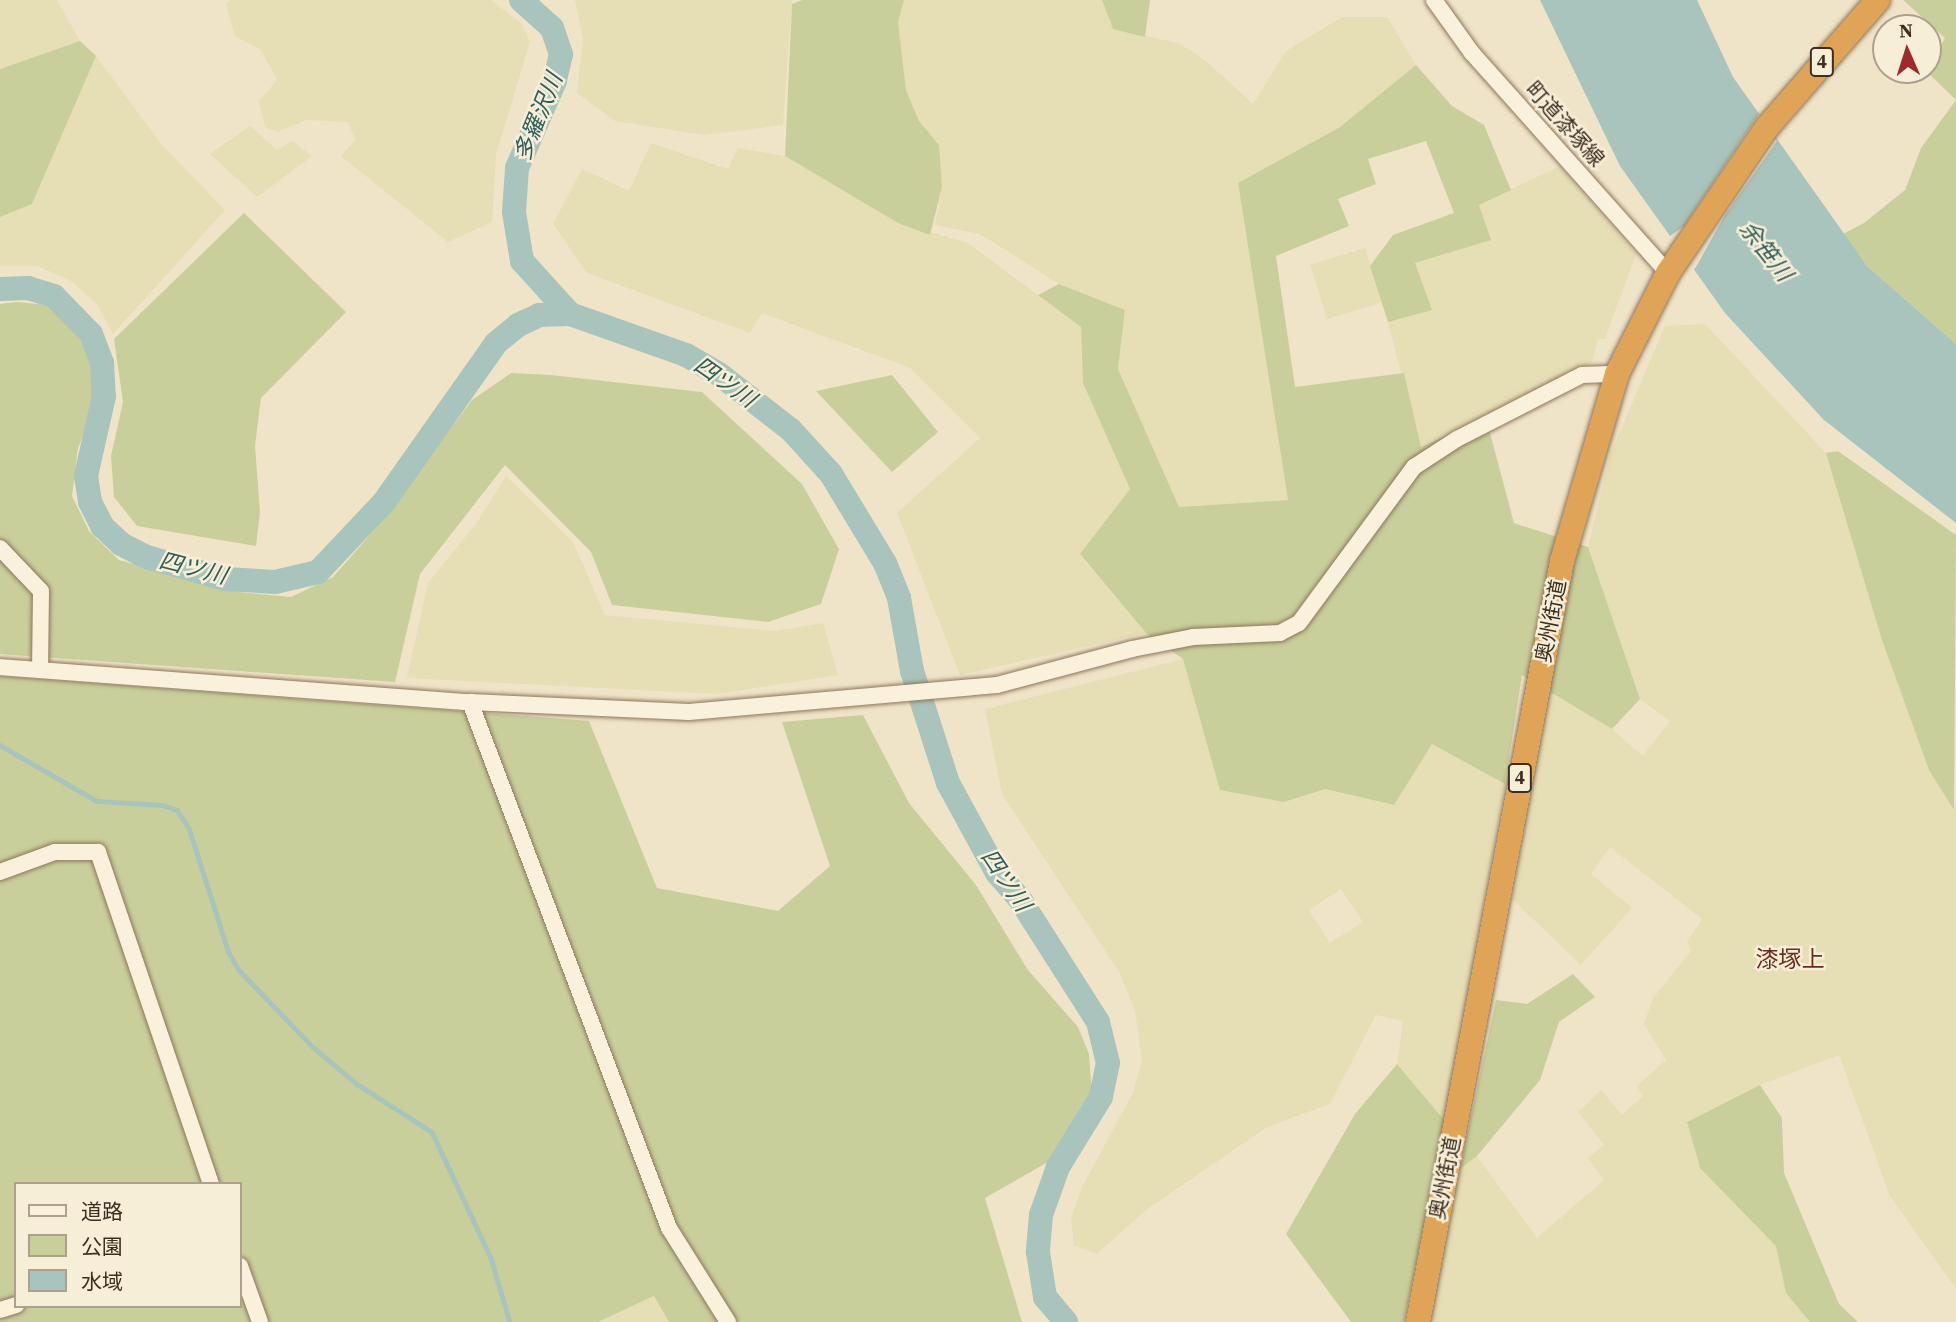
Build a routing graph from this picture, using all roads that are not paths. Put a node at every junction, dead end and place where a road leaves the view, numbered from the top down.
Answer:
1 (1434, 0) edge
2 (1878, 0) edge
3 (1674, 263) junction
4 (1617, 374) junction
5 (0, 548) edge
6 (0, 667) edge
7 (40, 670) junction
8 (470, 702) junction
9 (0, 872) edge
10 (210, 1182) edge
11 (242, 1272) edge
12 (260, 1322) edge
13 (728, 1322) edge
14 (1418, 1322) edge

1 - 3 street, 町道漆塚線
2 - 3 highway, 奥州街道 / 4
3 - 4 highway, 奥州街道 / 4
4 - 8 street
4 - 14 highway, 奥州街道 / 4
5 - 7 street
6 - 7 street
7 - 8 street
8 - 13 street
9 - 10 street
11 - 12 street

